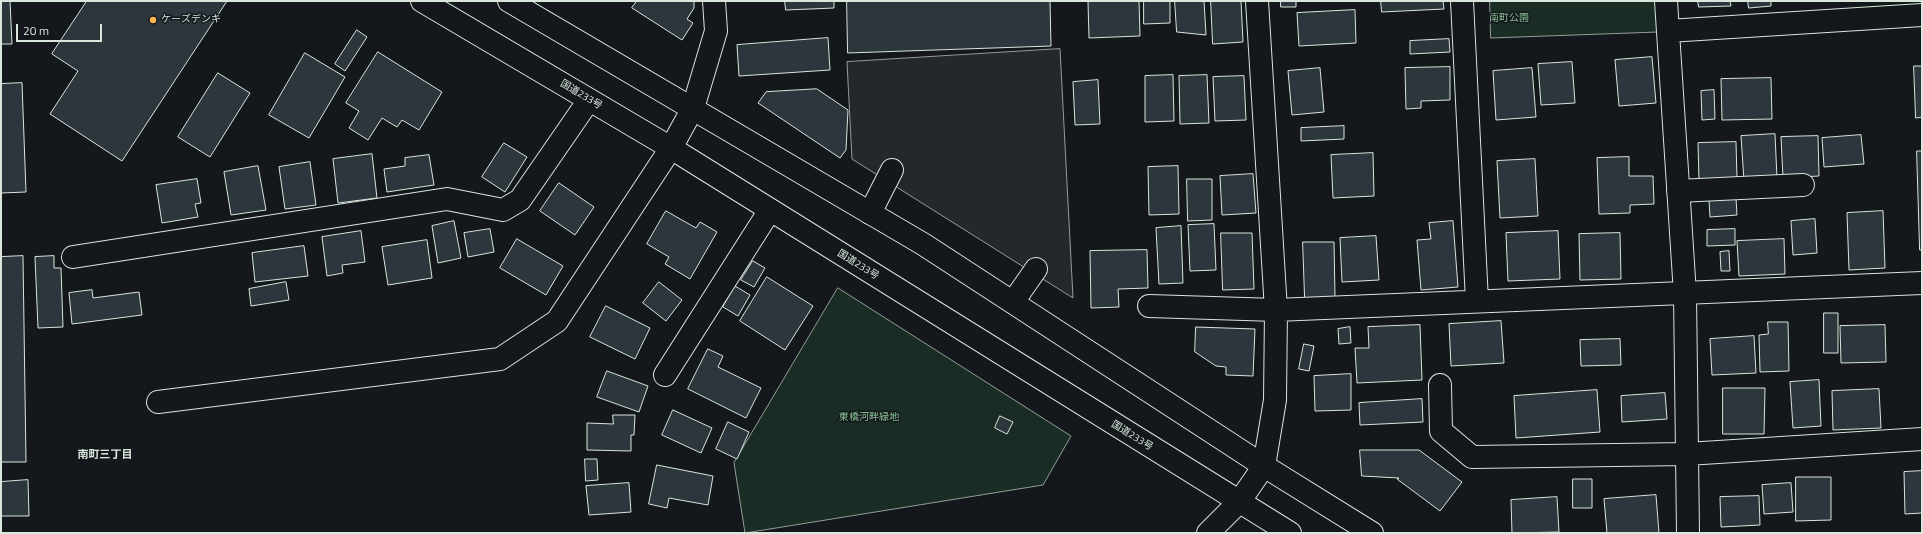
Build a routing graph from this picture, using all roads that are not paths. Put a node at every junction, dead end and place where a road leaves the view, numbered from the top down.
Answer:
1 (422, 1) edge
2 (509, 1) edge
3 (714, 1) edge
4 (1257, 1) edge
5 (1462, 1) edge
6 (1666, 1) edge
7 (1922, 15) edge
8 (1668, 30) junction
9 (589, 100) junction
10 (694, 108) junction
11 (671, 148) junction
12 (892, 170) dead end
13 (1803, 185) dead end
14 (1678, 191) junction
15 (770, 210) junction
16 (870, 213) junction
17 (73, 256) dead end
18 (1036, 268) dead end
19 (1922, 283) edge
20 (1685, 294) junction
21 (1478, 301) junction
22 (1013, 302) junction
23 (1149, 306) dead end
24 (1276, 310) junction
25 (665, 375) dead end
26 (1440, 385) dead end
27 (158, 402) dead end
28 (1922, 438) edge
29 (1687, 454) junction
30 (1264, 466) junction
31 (1238, 502) junction
32 (1208, 533) edge
33 (1290, 533) edge
34 (1372, 533) edge
35 (1688, 533) edge

1 - 9 main road, 国道233号
2 - 10 main road
3 - 10 main road
4 - 24 main road
5 - 21 main road
6 - 8 main road
7 - 8 main road
8 - 14 main road
9 - 11 main road, 国道233号
9 - 17 main road
10 - 11 main road
10 - 16 main road
11 - 15 main road, 国道233号
11 - 27 main road
12 - 16 main road
13 - 14 main road
14 - 20 main road
15 - 25 main road
15 - 31 main road, 国道233号
16 - 22 main road
18 - 22 main road
19 - 20 main road
20 - 21 main road
20 - 29 main road
21 - 24 main road
22 - 30 main road
23 - 24 main road
24 - 30 main road
26 - 29 main road
28 - 29 main road
29 - 35 main road
30 - 31 main road
30 - 34 main road
31 - 32 main road
31 - 33 main road, 国道233号

